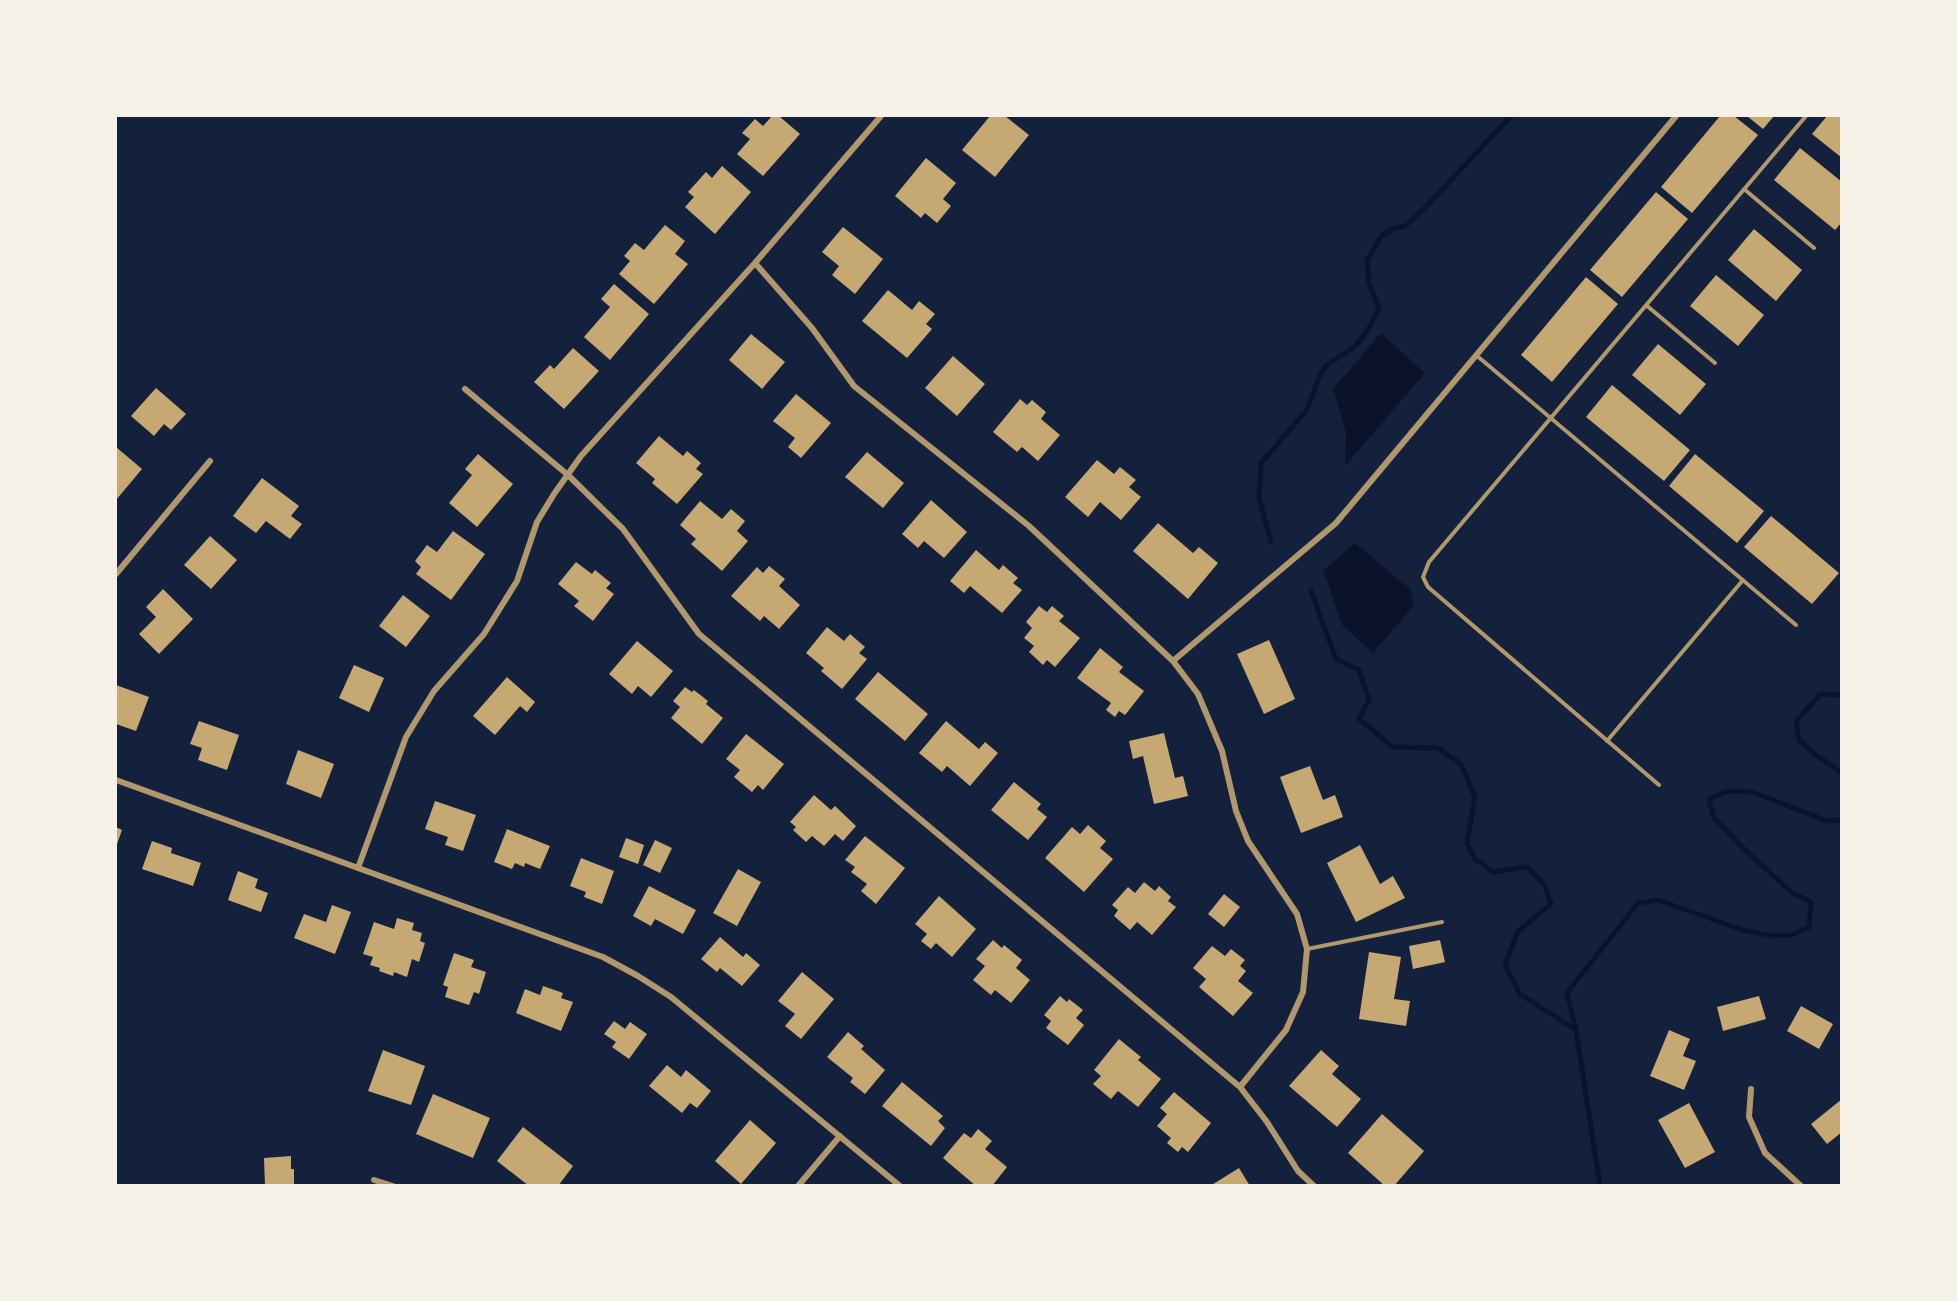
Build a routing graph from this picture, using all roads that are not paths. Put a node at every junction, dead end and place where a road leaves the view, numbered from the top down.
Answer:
1 (881, 116) edge
2 (1676, 116) edge
3 (1806, 116) edge
4 (1744, 189) junction
5 (1814, 248) dead end
6 (755, 263) junction
7 (1646, 305) junction
8 (1476, 355) junction
9 (1715, 363) dead end
10 (465, 389) dead end
11 (1550, 417) junction
12 (210, 461) dead end
13 (568, 475) junction
14 (116, 574) edge
15 (1743, 580) junction
16 (1796, 625) dead end
17 (1173, 661) junction
18 (1607, 741) junction
19 (116, 780) edge
20 (1659, 785) dead end
21 (358, 868) junction
22 (1442, 922) dead end
23 (1307, 949) junction
24 (1240, 1087) junction
25 (1751, 1089) dead end
26 (840, 1136) junction
27 (374, 1180) dead end
28 (393, 1185) edge
29 (798, 1185) edge
30 (900, 1185) edge
31 (1314, 1185) edge
32 (1801, 1185) edge

1 - 6 street
2 - 8 street
3 - 4 lane
4 - 5 lane
4 - 7 lane
6 - 13 street
6 - 17 street
7 - 9 lane
7 - 11 lane
8 - 11 lane
8 - 17 street
10 - 13 street
11 - 15 lane
11 - 18 lane
12 - 14 street
13 - 21 street
13 - 24 street
15 - 16 lane
15 - 18 lane
17 - 23 street
18 - 20 lane
19 - 21 street
21 - 26 street
22 - 23 lane
23 - 24 street
24 - 31 street
25 - 32 street
26 - 29 street
26 - 30 street
27 - 28 street

